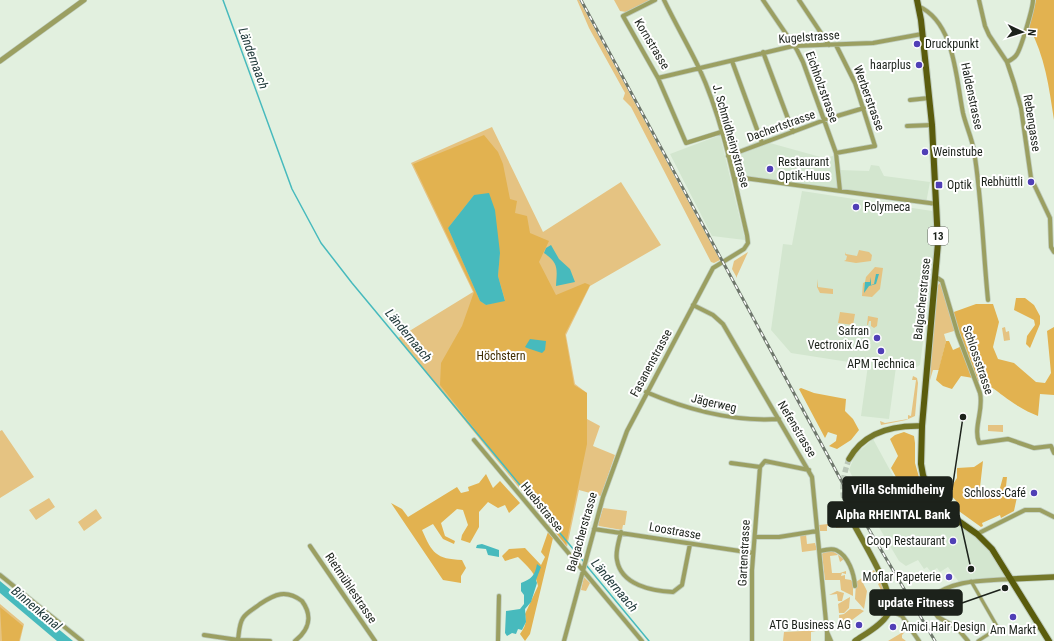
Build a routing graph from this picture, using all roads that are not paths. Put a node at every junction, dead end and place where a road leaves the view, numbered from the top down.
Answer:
1 (81, 0) edge
2 (655, 0) edge
3 (664, 0) edge
4 (763, 0) edge
5 (799, 0) edge
6 (979, 0) edge
7 (1033, 0) edge
8 (918, 3) edge
9 (922, 34) junction
10 (836, 44) junction
11 (829, 45) junction
12 (793, 46) junction
13 (763, 52) junction
14 (0, 61) edge
15 (732, 61) junction
16 (1007, 62) junction
17 (699, 68) junction
18 (658, 78) junction
19 (929, 98) junction
20 (910, 100) dead end
21 (864, 108) junction
22 (824, 121) junction
23 (932, 125) junction
24 (907, 126) dead end
25 (721, 132) junction
26 (793, 132) junction
27 (762, 143) junction
28 (836, 153) junction
29 (728, 156) junction
30 (735, 182) junction
31 (840, 191) junction
32 (937, 204) junction
33 (1054, 252) edge
34 (936, 277) junction
35 (988, 300) dead end
36 (693, 304) junction
37 (646, 392) junction
38 (779, 419) junction
39 (922, 426) junction
40 (627, 431) joint
41 (474, 440) dead end
42 (1054, 453) edge
43 (849, 459) tunnel mouth
44 (731, 463) dead end
45 (760, 467) junction
46 (809, 470) junction
47 (849, 515) tunnel mouth
48 (1054, 517) edge
49 (594, 528) junction
50 (817, 531) junction
51 (621, 532) junction
52 (977, 534) junction
53 (755, 537) junction
54 (690, 544) junction
55 (310, 546) dead end
56 (820, 551) junction
57 (753, 553) junction
58 (583, 570) junction
59 (0, 574) edge
60 (1054, 577) edge
61 (1012, 579) junction
62 (971, 581) junction
63 (855, 586) dead end
64 (499, 596) dead end
65 (890, 610) junction
66 (827, 632) junction
67 (204, 634) dead end
68 (238, 640) junction
69 (82, 641) edge
70 (270, 641) edge
71 (295, 641) edge
72 (375, 641) edge
73 (498, 641) edge
74 (564, 641) edge
75 (642, 641) edge
76 (752, 641) edge
77 (826, 641) edge
78 (831, 641) edge
79 (855, 641) edge
80 (919, 641) edge
81 (968, 641) edge
82 (978, 641) edge
83 (1049, 641) edge

1 - 14 street
2 - 18 street, Kornstrasse
3 - 17 street, J. Schmidheinystrasse
4 - 12 street, Eichholzstrasse
5 - 11 street
6 - 16 street, Rebengasse
7 - 16 street
8 - 9 main road, 13
8 - 35 street, Haldenstrasse
9 - 10 street, Kugelstrasse
9 - 19 main road, Balgacherstrasse / 13
10 - 11 street, Kugelstrasse
10 - 21 street, Werberstrasse
11 - 12 street, Kugelstrasse
12 - 13 street, Kugelstrasse
12 - 22 street, Eichholzstrasse
13 - 15 street, Kugelstrasse
13 - 26 street
15 - 17 street, Kugelstrasse
15 - 27 street
16 - 33 street, Rebengasse
17 - 18 street, Kornstrasse
17 - 25 street, J. Schmidheinystrasse
18 - 25 street
19 - 20 street
19 - 23 main road, Balgacherstrasse / 13
21 - 22 street, Dachertstrasse
21 - 28 street, Werberstrasse
22 - 26 street, Dachertstrasse
22 - 28 street, Eichholzstrasse
23 - 24 street
23 - 32 main road, Balgacherstrasse / 13
25 - 29 street, J. Schmidheinystrasse
26 - 27 street, Dachertstrasse
27 - 29 street, Dachertstrasse
28 - 31 street, Eichholzstrasse
29 - 30 street, J. Schmidheinystrasse
30 - 31 street
30 - 36 street, J. Schmidheinystrasse
31 - 32 street
32 - 34 main road, Balgacherstrasse / 13
34 - 39 main road, Balgacherstrasse / 13
34 - 42 street, Schlossstrasse
36 - 37 street, Fasanenstrasse
36 - 38 street, Nefenstrasse
37 - 38 street, Jägerweg
37 - 40 street, Fasanenstrasse
38 - 46 street, Nefenstrasse
39 - 43 main road
39 - 52 main road, Balgacherstrasse / 13
40 - 49 street, Balgacherstrasse
41 - 58 street, Huebstrasse
44 - 45 street
45 - 46 street
45 - 53 street, Gartenstrasse
46 - 50 street, Nefenstrasse
47 - 65 main road
48 - 52 street
49 - 51 street, Loostrasse
49 - 58 street, Balgacherstrasse
50 - 53 street
50 - 56 street, Nefenstrasse
51 - 54 street, Loostrasse
51 - 54 street
52 - 61 main road, Balgacherstrasse / 13
53 - 57 street, Gartenstrasse
54 - 57 street, Loostrasse
55 - 72 street, Rietmühlestrasse
56 - 63 street
56 - 66 street, Nefenstrasse
57 - 76 street, Gartenstrasse
58 - 74 street, Balgacherstrasse
58 - 75 street, Huebstrasse
59 - 69 street
60 - 61 main road
61 - 62 street
61 - 83 main road, 13
62 - 81 street
62 - 82 street
64 - 73 street
65 - 79 main road
65 - 80 street
66 - 77 street, Nefenstrasse
66 - 78 street, Nefenstrasse
67 - 68 street
68 - 70 street
68 - 71 street

